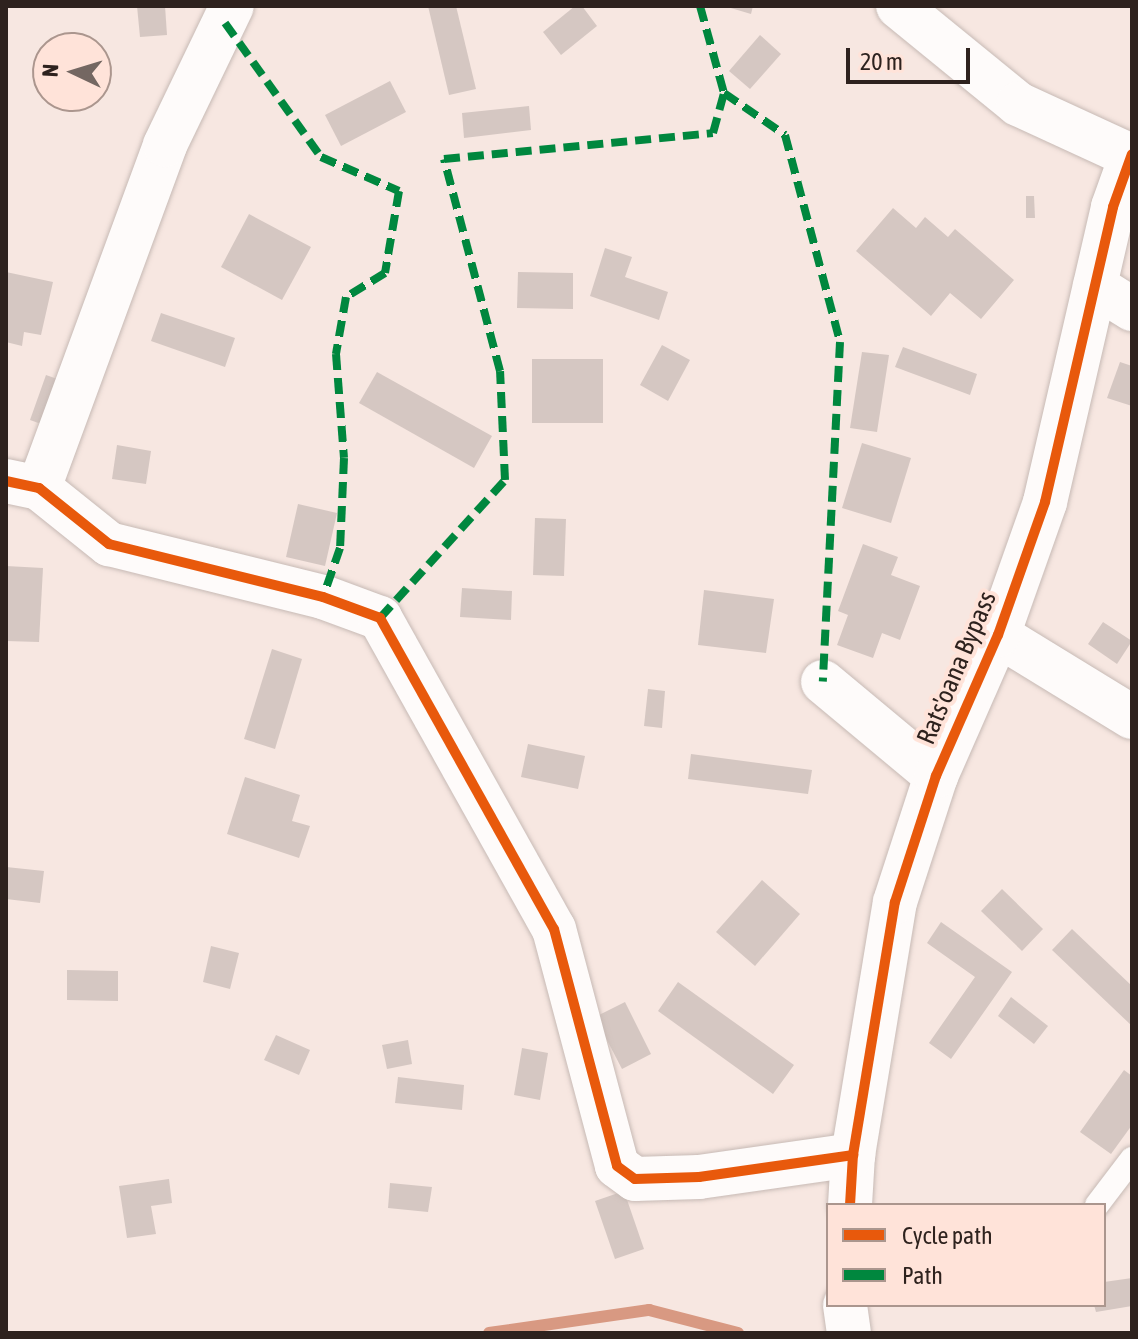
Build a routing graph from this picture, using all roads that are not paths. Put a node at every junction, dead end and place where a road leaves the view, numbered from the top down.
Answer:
1 (232, 6) edge
2 (898, 6) edge
3 (1132, 155) edge
4 (1095, 286) junction
5 (1132, 309) edge
6 (22, 485) edge
7 (998, 635) junction
8 (823, 682) dead end
9 (1132, 717) edge
10 (936, 776) junction
11 (853, 1155) junction
12 (1132, 1159) edge
13 (850, 1203) edge
14 (1099, 1203) edge
15 (845, 1307) edge
16 (849, 1333) edge

1 - 6 street
2 - 3 street
3 - 4 street, Rats'oana Bypass
4 - 5 street
4 - 7 street, Rats'oana Bypass
6 - 11 street
7 - 9 street
7 - 10 street, Rats'oana Bypass
8 - 10 street
10 - 11 street, Rats'oana Bypass
11 - 13 street, Rats'oana Bypass
12 - 14 lane
15 - 16 street

